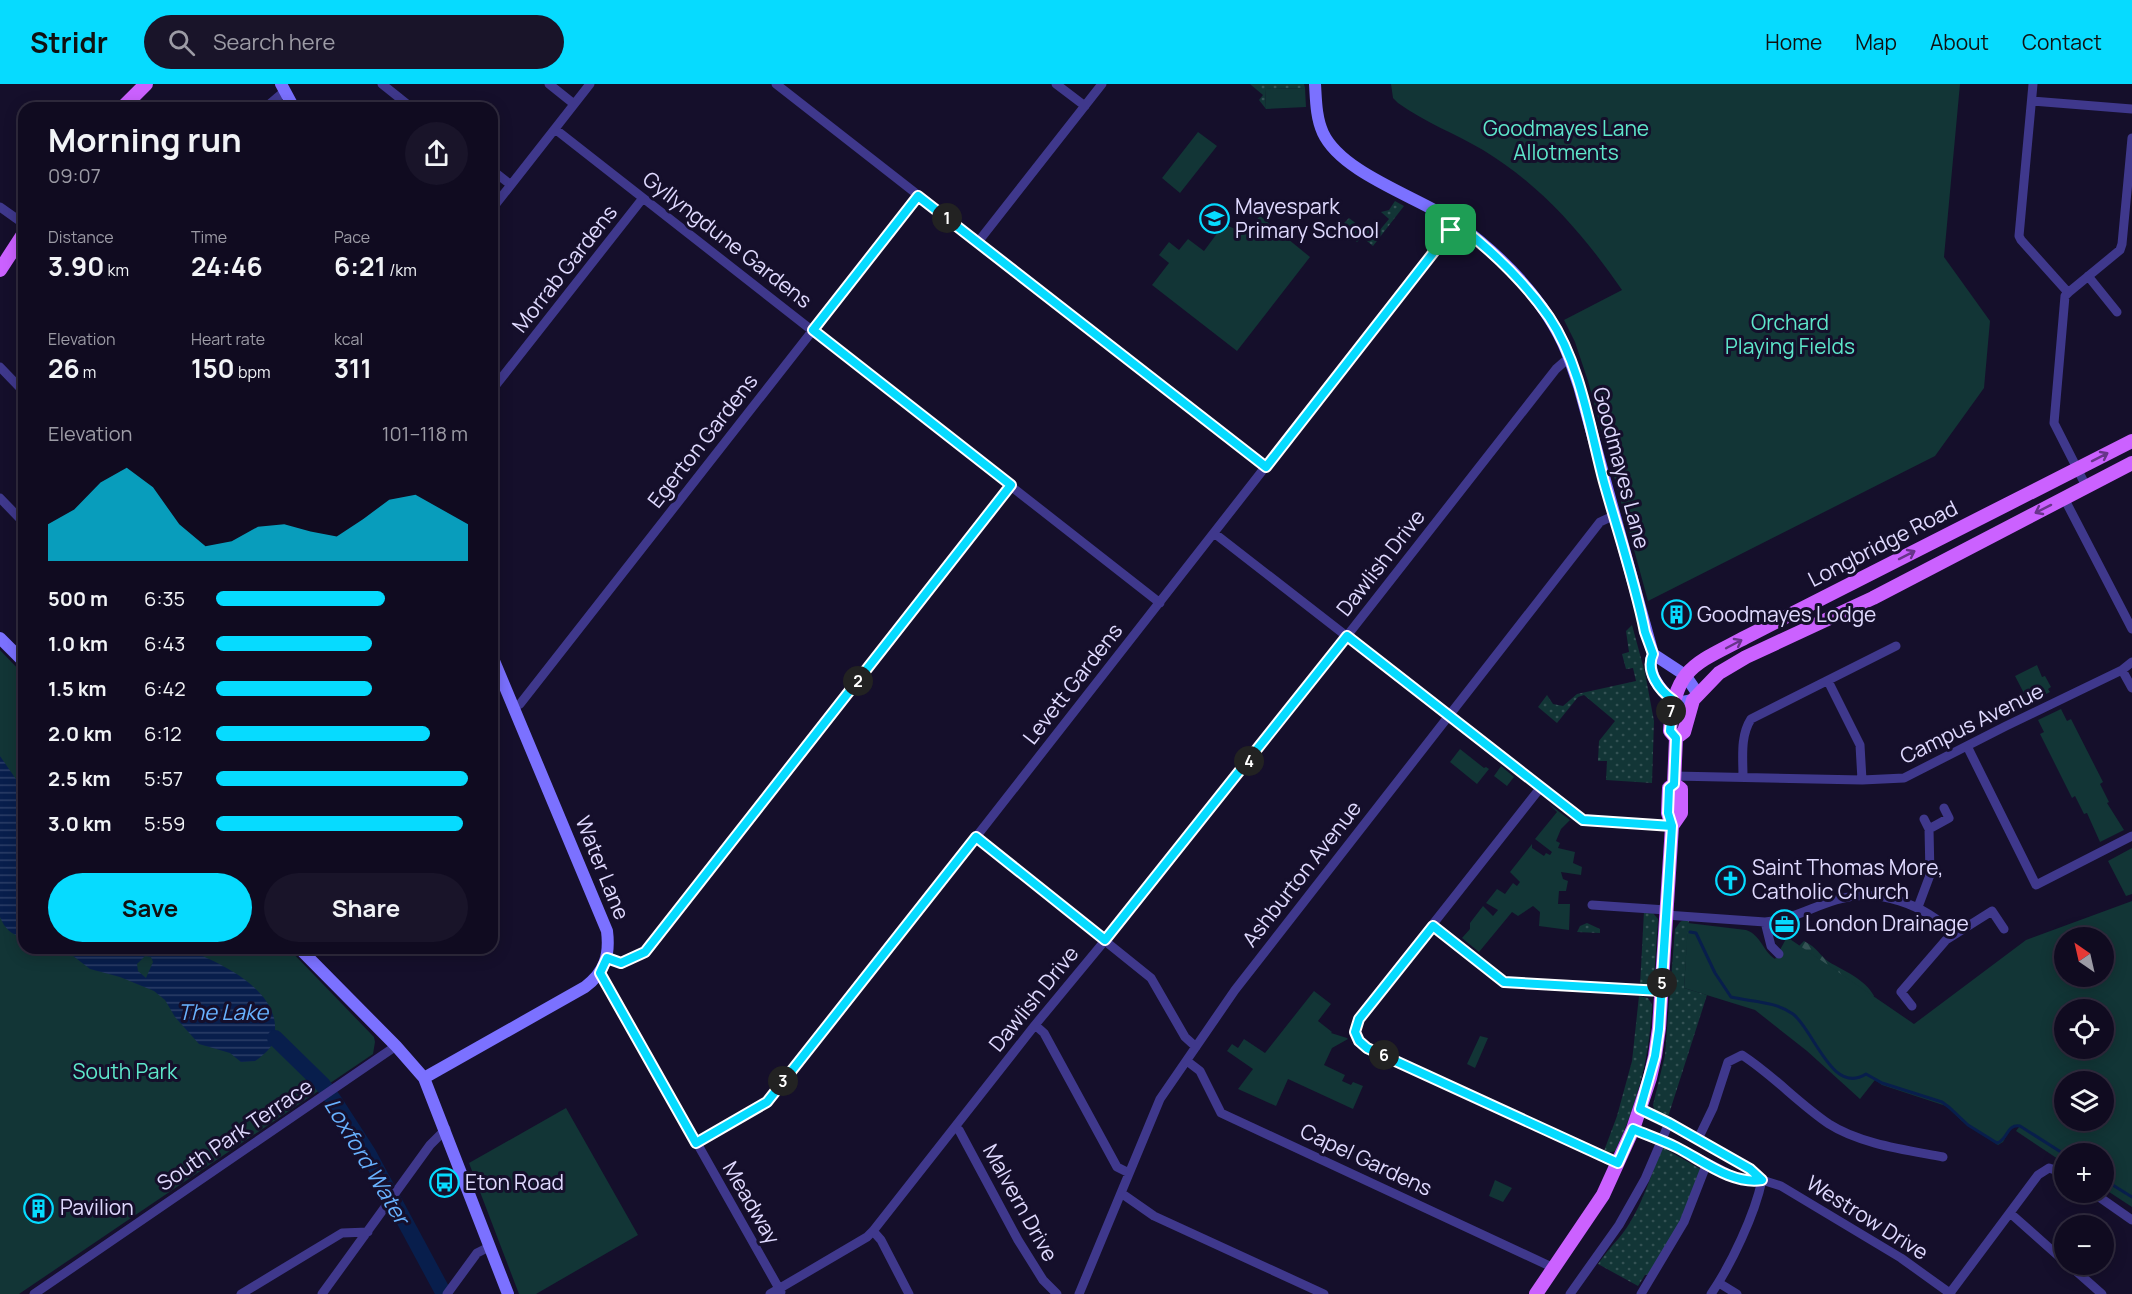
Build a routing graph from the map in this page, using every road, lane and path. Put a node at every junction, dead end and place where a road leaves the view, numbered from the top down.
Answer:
1 (146, 84) edge
2 (382, 84) edge
3 (549, 84) edge
4 (590, 84) edge
5 (776, 84) edge
6 (1056, 84) edge
7 (1102, 84) edge
8 (1315, 84) edge
9 (2033, 84) edge
10 (283, 88) edge
11 (2032, 101) junction
12 (129, 102) edge
13 (270, 102) edge
14 (291, 102) edge
15 (404, 102) edge
16 (574, 104) junction
17 (1085, 106) junction
18 (2132, 110) edge
19 (555, 129) junction
20 (2132, 138) edge
21 (498, 175) edge
22 (511, 185) junction
23 (918, 196) junction
24 (643, 198) junction
25 (498, 201) edge
26 (0, 207) edge
27 (18, 220) edge
28 (1456, 223) junction
29 (18, 242) edge
30 (978, 242) junction
31 (13, 250) junction
32 (18, 255) edge
33 (0, 270) edge
34 (2088, 276) junction
35 (2069, 292) junction
36 (2117, 312) dead end
37 (813, 330) junction
38 (1570, 360) junction
39 (0, 367) edge
40 (498, 382) edge
41 (18, 386) edge
42 (2132, 441) edge
43 (2132, 463) edge
44 (1266, 467) junction
45 (2078, 469) junction
46 (1011, 485) junction
47 (2086, 486) junction
48 (0, 498) edge
49 (2064, 498) junction
50 (1613, 516) junction
51 (18, 517) edge
52 (1214, 533) junction
53 (1820, 600) junction
54 (1160, 603) junction
55 (1829, 618) junction
56 (2132, 629) edge
57 (1347, 636) junction
58 (0, 638) edge
59 (1896, 646) dead end
60 (1653, 654) junction
61 (18, 656) edge
62 (2132, 662) edge
63 (498, 670) edge
64 (2122, 670) junction
65 (1684, 675) junction
66 (1828, 681) junction
67 (2132, 688) edge
68 (1695, 697) junction
69 (1673, 700) junction
70 (514, 706) junction
71 (1449, 714) junction
72 (1676, 738) junction
73 (1967, 746) junction
74 (1743, 777) junction
75 (1674, 780) junction
76 (1862, 780) junction
77 (1541, 787) junction
78 (1944, 808) dead end
79 (1924, 819) dead end
80 (1672, 826) junction
81 (1929, 829) junction
82 (2132, 836) edge
83 (976, 837) junction
84 (1592, 905) dead end
85 (1918, 907) junction
86 (1666, 912) junction
87 (1765, 922) junction
88 (1433, 926) junction
89 (2004, 929) dead end
90 (1954, 934) junction
91 (1105, 940) junction
92 (305, 954) edge
93 (1779, 954) dead end
94 (607, 958) junction
95 (600, 973) junction
96 (1661, 991) junction
97 (1912, 1006) dead end
98 (1035, 1025) junction
99 (396, 1046) junction
100 (1196, 1047) junction
101 (1186, 1061) junction
102 (424, 1078) junction
103 (1640, 1109) junction
104 (1669, 1123) junction
105 (955, 1127) junction
106 (1633, 1129) junction
107 (446, 1130) junction
108 (1698, 1139) junction
109 (1661, 1140) junction
110 (696, 1143) junction
111 (1943, 1157) dead end
112 (1618, 1163) junction
113 (1707, 1163) junction
114 (2054, 1170) edge
115 (1129, 1173) junction
116 (1762, 1180) junction
117 (1120, 1193) junction
118 (2108, 1203) edge
119 (2010, 1213) junction
120 (2132, 1220) edge
121 (873, 1231) junction
122 (368, 1232) junction
123 (489, 1247) junction
124 (2054, 1252) edge
125 (1554, 1268) junction
126 (2080, 1275) edge
127 (1719, 1283) junction
128 (780, 1291) edge
129 (448, 1293) edge
130 (34, 1294) edge
131 (241, 1294) edge
132 (322, 1294) edge
133 (508, 1294) edge
134 (770, 1294) edge
135 (909, 1294) edge
136 (1057, 1294) edge
137 (1079, 1294) edge
138 (1324, 1294) edge
139 (1536, 1294) edge
140 (1570, 1294) edge
141 (1641, 1294) edge
142 (1711, 1294) edge
143 (1737, 1294) edge
144 (1950, 1294) edge
145 (2102, 1294) edge

1 - 12 main road
2 - 15 street
3 - 16 street
4 - 16 street
5 - 23 street
6 - 17 street
7 - 17 street
8 - 28 street, Goodmayes Lane
9 - 11 street
10 - 13 street
10 - 14 street
11 - 18 street
11 - 35 street
16 - 19 street
17 - 30 street
19 - 22 street
19 - 24 street, Gyllyngdune Gardens
20 - 34 street
21 - 22 street
22 - 25 street
23 - 30 street
23 - 37 street, Egerton Gardens
24 - 37 street, Gyllyngdune Gardens
24 - 40 street, Morrab Gardens
26 - 27 street
28 - 38 street, Goodmayes Lane
28 - 44 street, Levett Gardens
29 - 31 main road
30 - 44 street
31 - 32 street
31 - 33 main road
34 - 35 street
34 - 36 street
35 - 45 street
37 - 46 street, Gyllyngdune Gardens
37 - 70 street, Egerton Gardens
38 - 50 street, Goodmayes Lane
38 - 57 street, Dawlish Drive
39 - 41 street
45 -> 42 main road, Longbridge Road
43 - 47 main road, Longbridge Road
44 - 52 street, Levett Gardens
45 - 47 street
53 -> 45 main road, Longbridge Road
46 - 54 street, Gyllyngdune Gardens
46 - 94 street
47 - 49 main road, Longbridge Road
48 - 51 street
49 -> 55 main road, Longbridge Road
49 - 56 street
50 - 60 street, Goodmayes Lane
50 - 71 street, Ashburton Avenue
52 - 54 street, Levett Gardens
52 - 57 street
53 - 55 main road
65 -> 53 main road, Longbridge Road
54 - 83 street, Levett Gardens
55 - 68 main road, Longbridge Road
57 - 71 street
57 - 91 street, Dawlish Drive
58 - 61 street
59 - 66 street
60 - 65 street
60 - 69 street, Goodmayes Lane
62 - 64 street, Campus Avenue
63 - 70 street, Water Lane
64 - 67 street
64 - 73 street, Campus Avenue
65 - 68 street
65 - 69 main road, Longbridge Road
66 - 74 street
66 - 76 street
68 - 69 street
68 - 72 main road, Longbridge Road
69 - 72 main road, Longbridge Road
70 - 94 street, Water Lane
71 - 77 street
71 - 100 street, Ashburton Avenue
72 - 75 main road, Longbridge Road
73 - 76 street, Campus Avenue
73 - 82 street
74 - 75 street, Campus Avenue
74 - 76 street, Campus Avenue
75 - 80 main road, Longbridge Road
77 - 80 street
77 - 88 street
78 - 81 street
79 - 81 street
80 - 86 main road, Longbridge Road
81 - 85 street
83 - 91 street
83 - 110 street, Levett Gardens
84 - 86 street
85 - 87 street
85 - 90 street
86 - 87 street
86 - 96 main road, Longbridge Road
87 - 93 street
88 - 96 street
88 - 112 street
89 - 90 street
90 - 97 street
91 - 98 street, Dawlish Drive
91 - 100 street
92 - 99 street
94 - 95 street, Water Lane
95 - 102 street, Water Lane
95 - 110 street, Meadway
96 - 103 main road, Longbridge Road
98 - 105 street, Dawlish Drive
98 - 115 street
99 - 102 street
99 - 130 street, South Park Terrace
100 - 101 street, Ashburton Avenue
101 - 115 street, Ashburton Avenue
101 - 125 street, Capel Gardens
102 - 107 street
103 - 104 street, Westrow Drive
103 - 106 main road, Longbridge Road
104 - 108 street, Westrow Drive
104 - 109 street
105 - 121 street, Dawlish Drive
105 - 136 street, Malvern Drive
106 - 109 street, Westrow Drive
106 - 112 main road, Longbridge Road
107 - 122 street
107 - 123 street
108 - 111 street
108 - 116 street, Westrow Drive
109 - 113 street, Westrow Drive
109 - 140 street
110 - 128 street, Meadway
112 - 125 main road, Longbridge Road
113 - 116 street, Westrow Drive
113 - 141 street
114 - 119 street
115 - 117 street, Ashburton Avenue
116 - 127 street
116 - 144 street, Westrow Drive
117 - 137 street, Ashburton Avenue
117 - 138 street
118 - 120 street
119 - 124 street
119 - 144 street
121 - 128 street, Dawlish Drive
121 - 135 street
122 - 131 street
122 - 132 street
123 - 129 street
123 - 133 street
125 - 139 main road, Longbridge Road
126 - 145 street
127 - 142 street
127 - 143 street
128 - 134 street, Dawlish Drive

